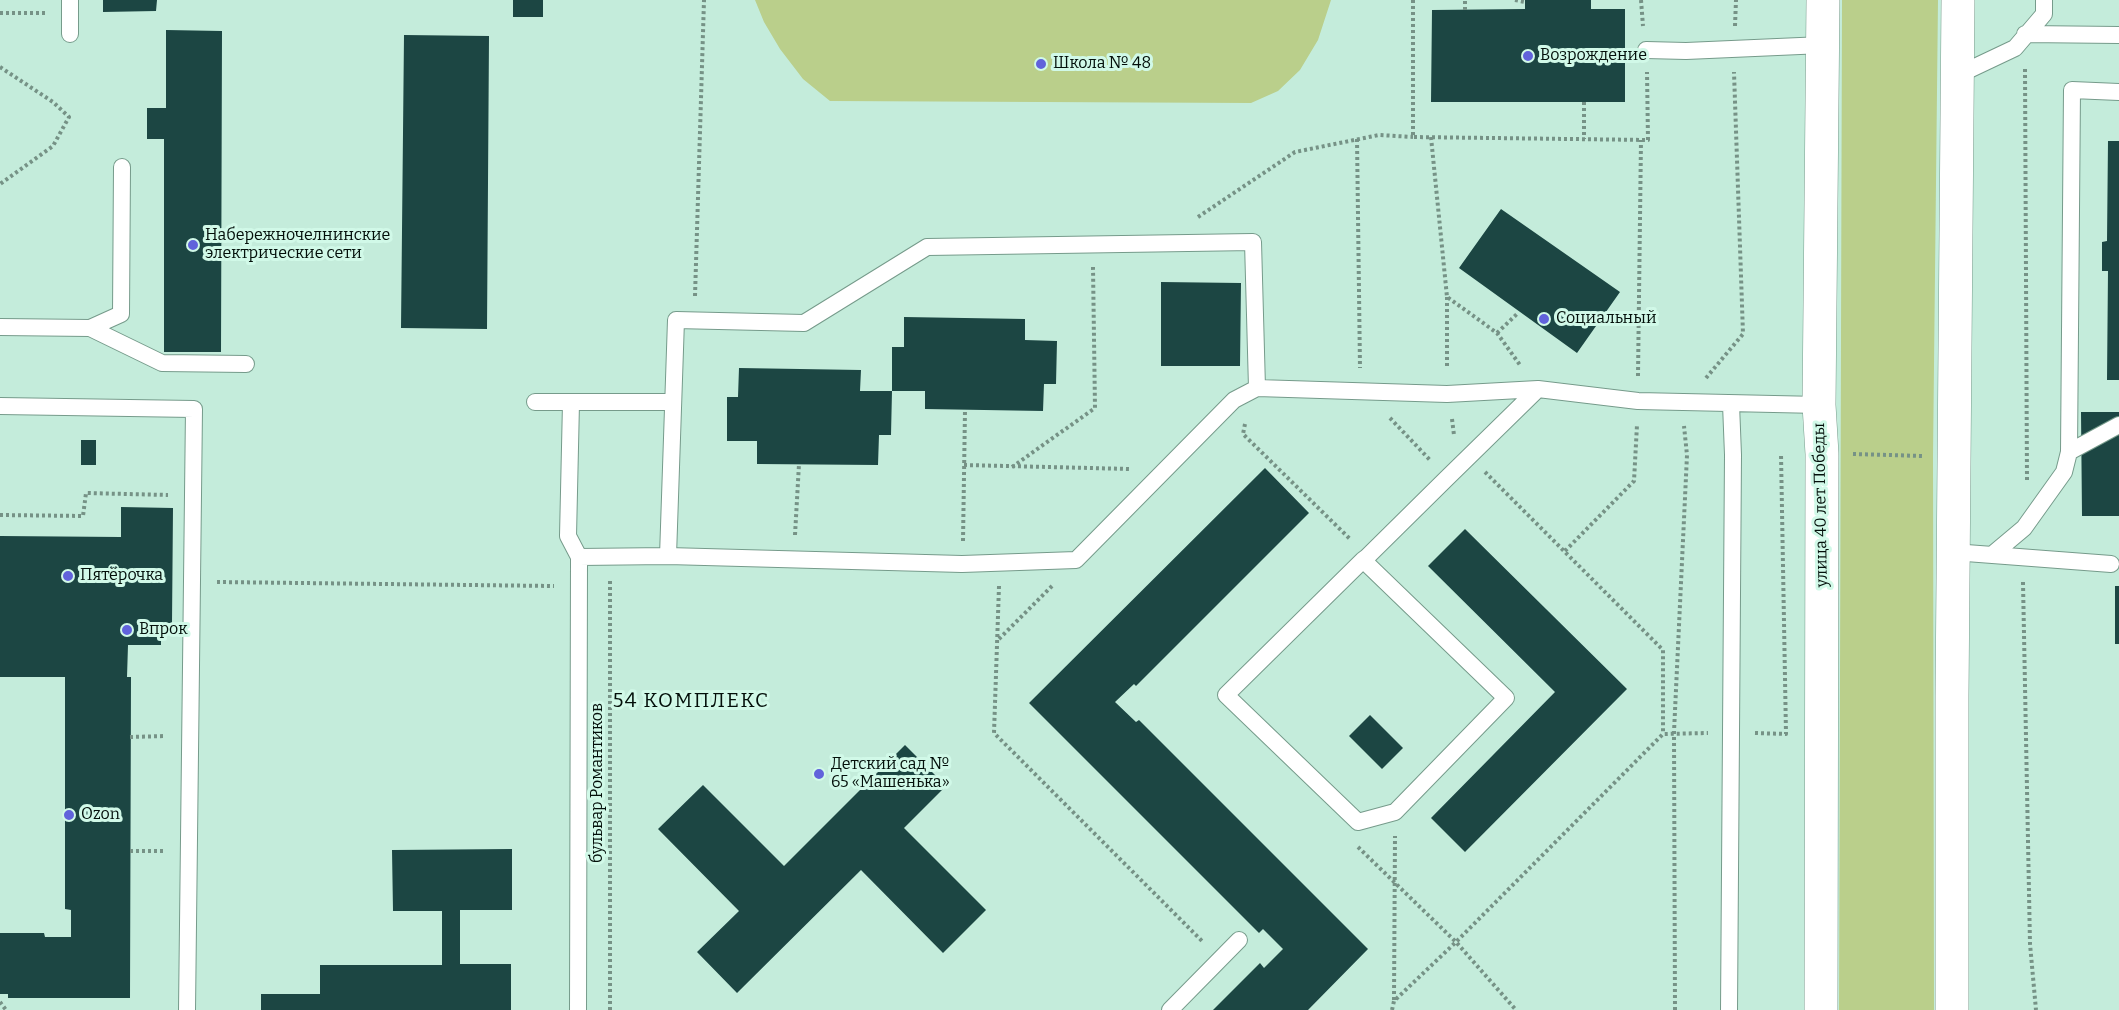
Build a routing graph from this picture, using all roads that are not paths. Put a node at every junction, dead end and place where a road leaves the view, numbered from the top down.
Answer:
1 (1823, 0) edge
2 (1958, 0) edge
3 (2044, 0) edge
4 (70, 7) edge
5 (70, 34) dead end
6 (2025, 34) junction
7 (2119, 35) edge
8 (1823, 45) junction
9 (1646, 50) road end
10 (1958, 75) junction
11 (2119, 92) edge
12 (122, 167) dead end
13 (0, 327) edge
14 (90, 328) junction
15 (246, 364) dead end
16 (1257, 387) junction
17 (1538, 389) junction
18 (535, 402) dead end
19 (672, 402) junction
20 (571, 403) junction
21 (1731, 404) junction
22 (1819, 405) junction
23 (0, 406) edge
24 (2119, 425) edge
25 (2069, 452) junction
26 (1953, 552) junction
27 (1993, 554) junction
28 (668, 556) junction
29 (579, 557) junction
30 (1365, 558) junction
31 (2111, 564) dead end
32 (1239, 940) dead end
33 (187, 1010) edge
34 (578, 1010) edge
35 (1170, 1010) edge
36 (1729, 1010) edge
37 (1821, 1010) edge
38 (1952, 1010) edge

1 - 8 street, улица 40 лет Победы
2 - 10 street
3 - 6 lane
4 - 5 lane
6 - 7 lane
6 - 10 lane
8 - 9 lane
8 - 22 street, улица 40 лет Победы
10 - 26 street
11 - 25 lane
12 - 14 lane
13 - 14 lane
14 - 15 lane
16 - 17 lane
16 - 19 lane
16 - 28 lane
17 - 21 lane
17 - 30 lane
18 - 20 lane
19 - 20 lane
19 - 28 lane
20 - 29 lane
21 - 22 lane
21 - 36 lane
22 - 37 street, улица 40 лет Победы
23 - 33 lane
24 - 25 lane
25 - 27 lane
26 - 27 lane
26 - 38 street
27 - 31 lane
28 - 29 lane
29 - 34 lane
30 - 30 lane
32 - 35 lane

